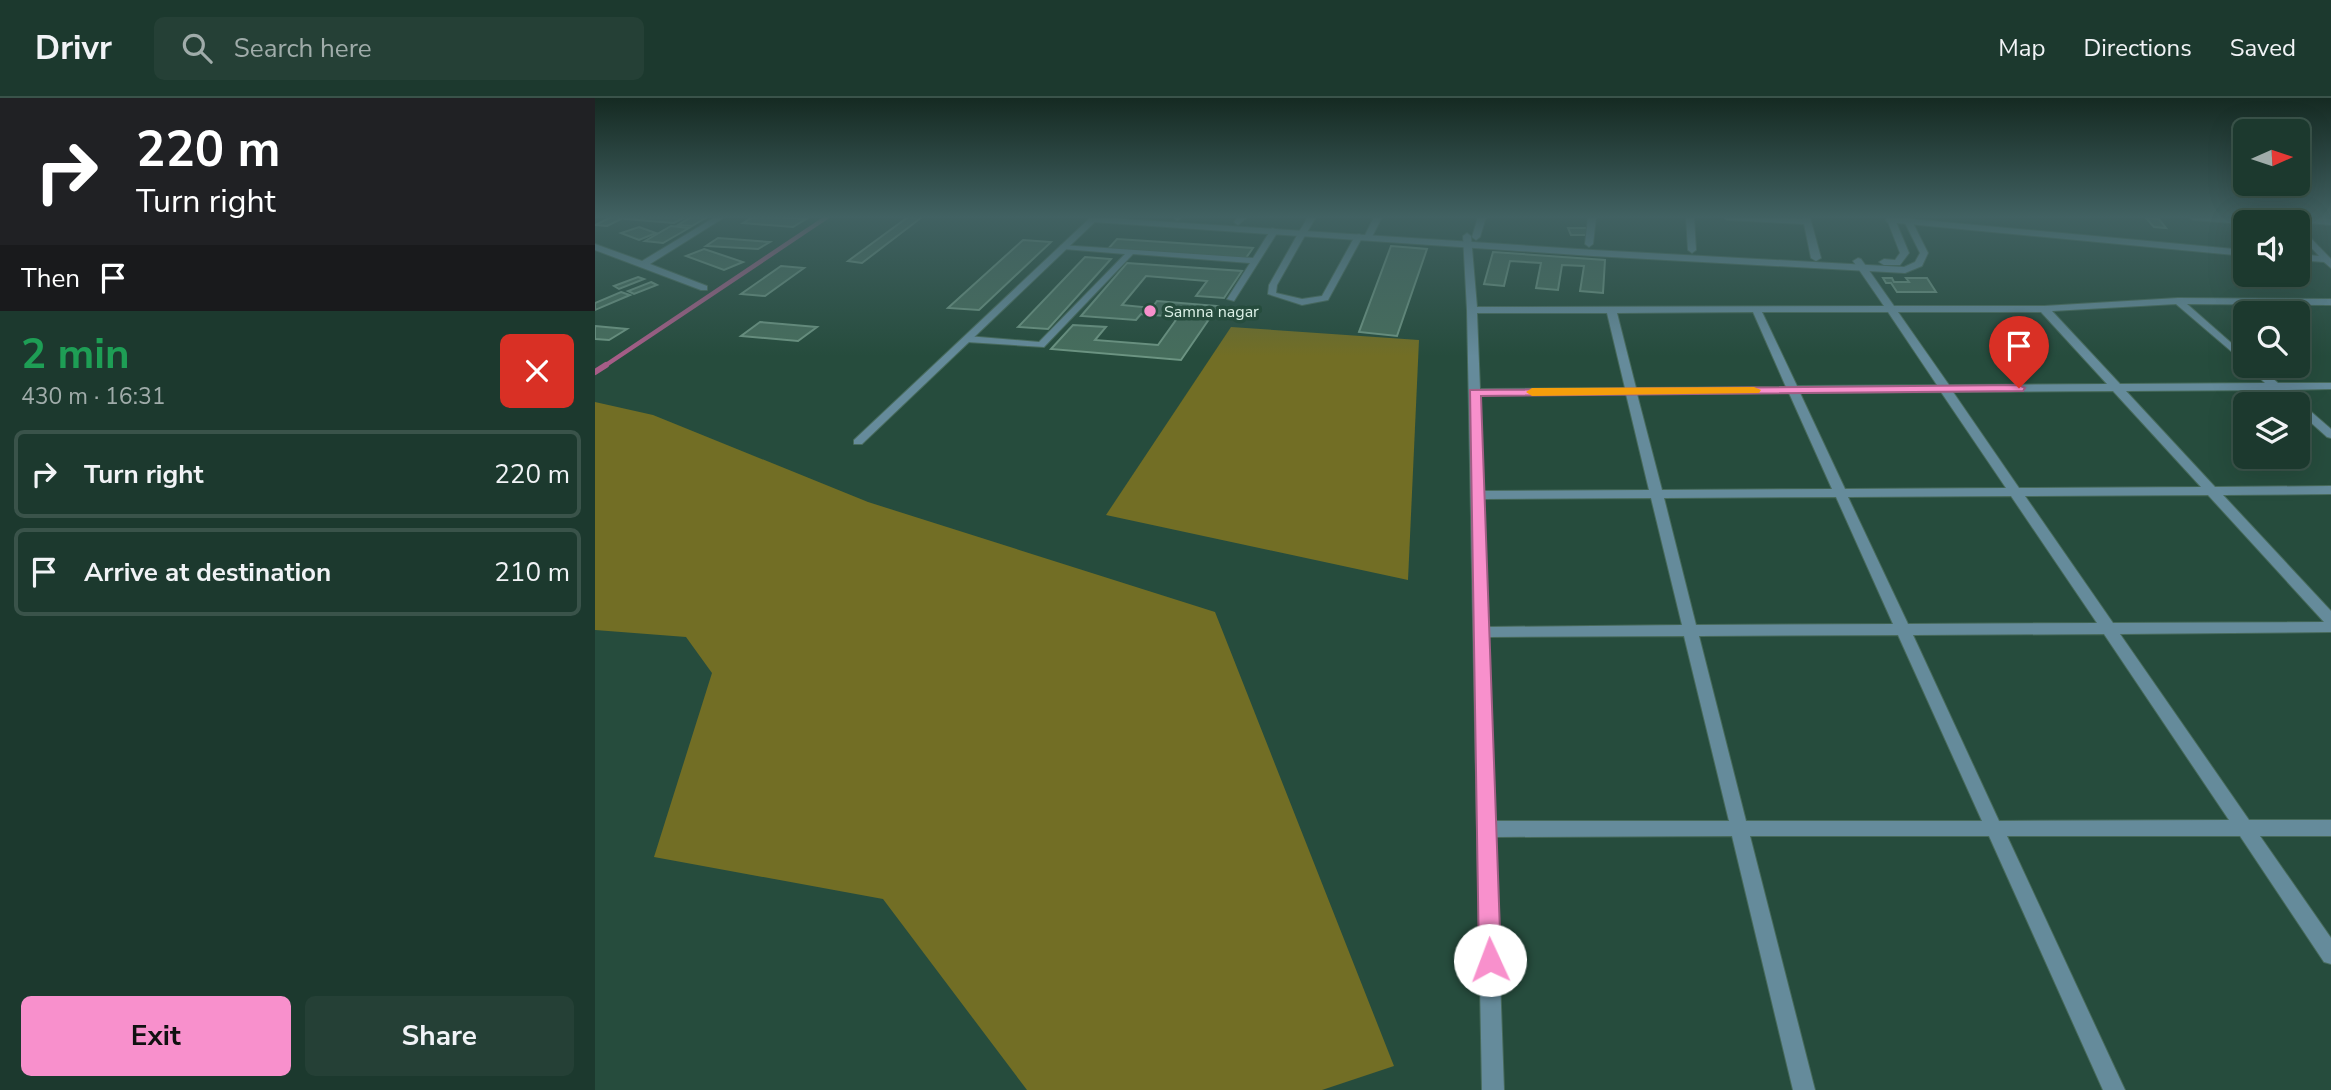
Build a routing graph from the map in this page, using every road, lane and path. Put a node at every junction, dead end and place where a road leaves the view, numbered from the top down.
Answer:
1 (1047, 263) edge
2 (1120, 263) edge
3 (1254, 263) edge
4 (1285, 263) edge
5 (1347, 263) edge
6 (1471, 263) edge
7 (1860, 263) edge
8 (1862, 263) edge
9 (1919, 263) edge
10 (643, 264) edge
11 (704, 288) dead end
12 (1231, 299) dead end
13 (2178, 301) junction
14 (2330, 302) edge
15 (1756, 309) junction
16 (1891, 309) junction
17 (2044, 309) junction
18 (1472, 310) junction
19 (1611, 310) junction
20 (967, 339) junction
21 (2233, 349) edge
22 (2266, 378) edge
23 (2331, 386) edge
24 (2277, 387) junction
25 (2117, 388) junction
26 (1945, 389) junction
27 (1793, 390) junction
28 (1631, 391) junction
29 (1475, 392) junction
30 (2283, 392) edge
31 (2310, 416) edge
32 (2331, 435) edge
33 (858, 442) dead end
34 (2212, 490) junction
35 (2331, 490) edge
36 (2015, 492) junction
37 (1840, 493) junction
38 (1656, 494) junction
39 (1477, 495) junction
40 (2331, 620) edge
41 (2331, 627) edge
42 (2109, 629) junction
43 (1903, 630) junction
44 (1690, 631) junction
45 (1481, 632) junction
46 (1994, 828) junction
47 (2245, 828) junction
48 (2331, 828) edge
49 (1486, 829) junction
50 (1739, 829) junction
51 (2331, 955) edge
52 (1493, 1090) edge
53 (1804, 1090) edge
54 (2115, 1090) edge

1 - 20 street
2 - 20 lane
3 - 12 lane
4 - 5 lane
6 - 18 street
7 - 16 street
8 - 9 street
10 - 11 street
13 - 14 street
13 - 17 street
13 - 21 street
15 - 16 street
15 - 19 street
15 - 27 street
16 - 17 street
16 - 26 street
17 - 25 street
18 - 19 street
18 - 29 street
19 - 28 street
20 - 33 street
22 - 24 street
23 - 24 street
24 - 25 street
24 - 30 street
25 - 26 street
25 - 34 street
26 - 27 street
26 - 36 street
27 - 28 street
27 - 37 street
28 - 29 street
28 - 38 street
29 - 39 street
31 - 32 street
34 - 35 street
34 - 36 street
34 - 40 street
36 - 37 street
36 - 42 street
37 - 38 street
37 - 43 street
38 - 39 street
38 - 44 street
39 - 45 street
41 - 42 street
42 - 43 street
42 - 47 street
43 - 44 street
43 - 46 street
44 - 45 street
44 - 50 street
45 - 49 street
46 - 47 street
46 - 50 street
46 - 54 street
47 - 48 street
47 - 51 street
49 - 50 street
49 - 52 street
50 - 53 street

